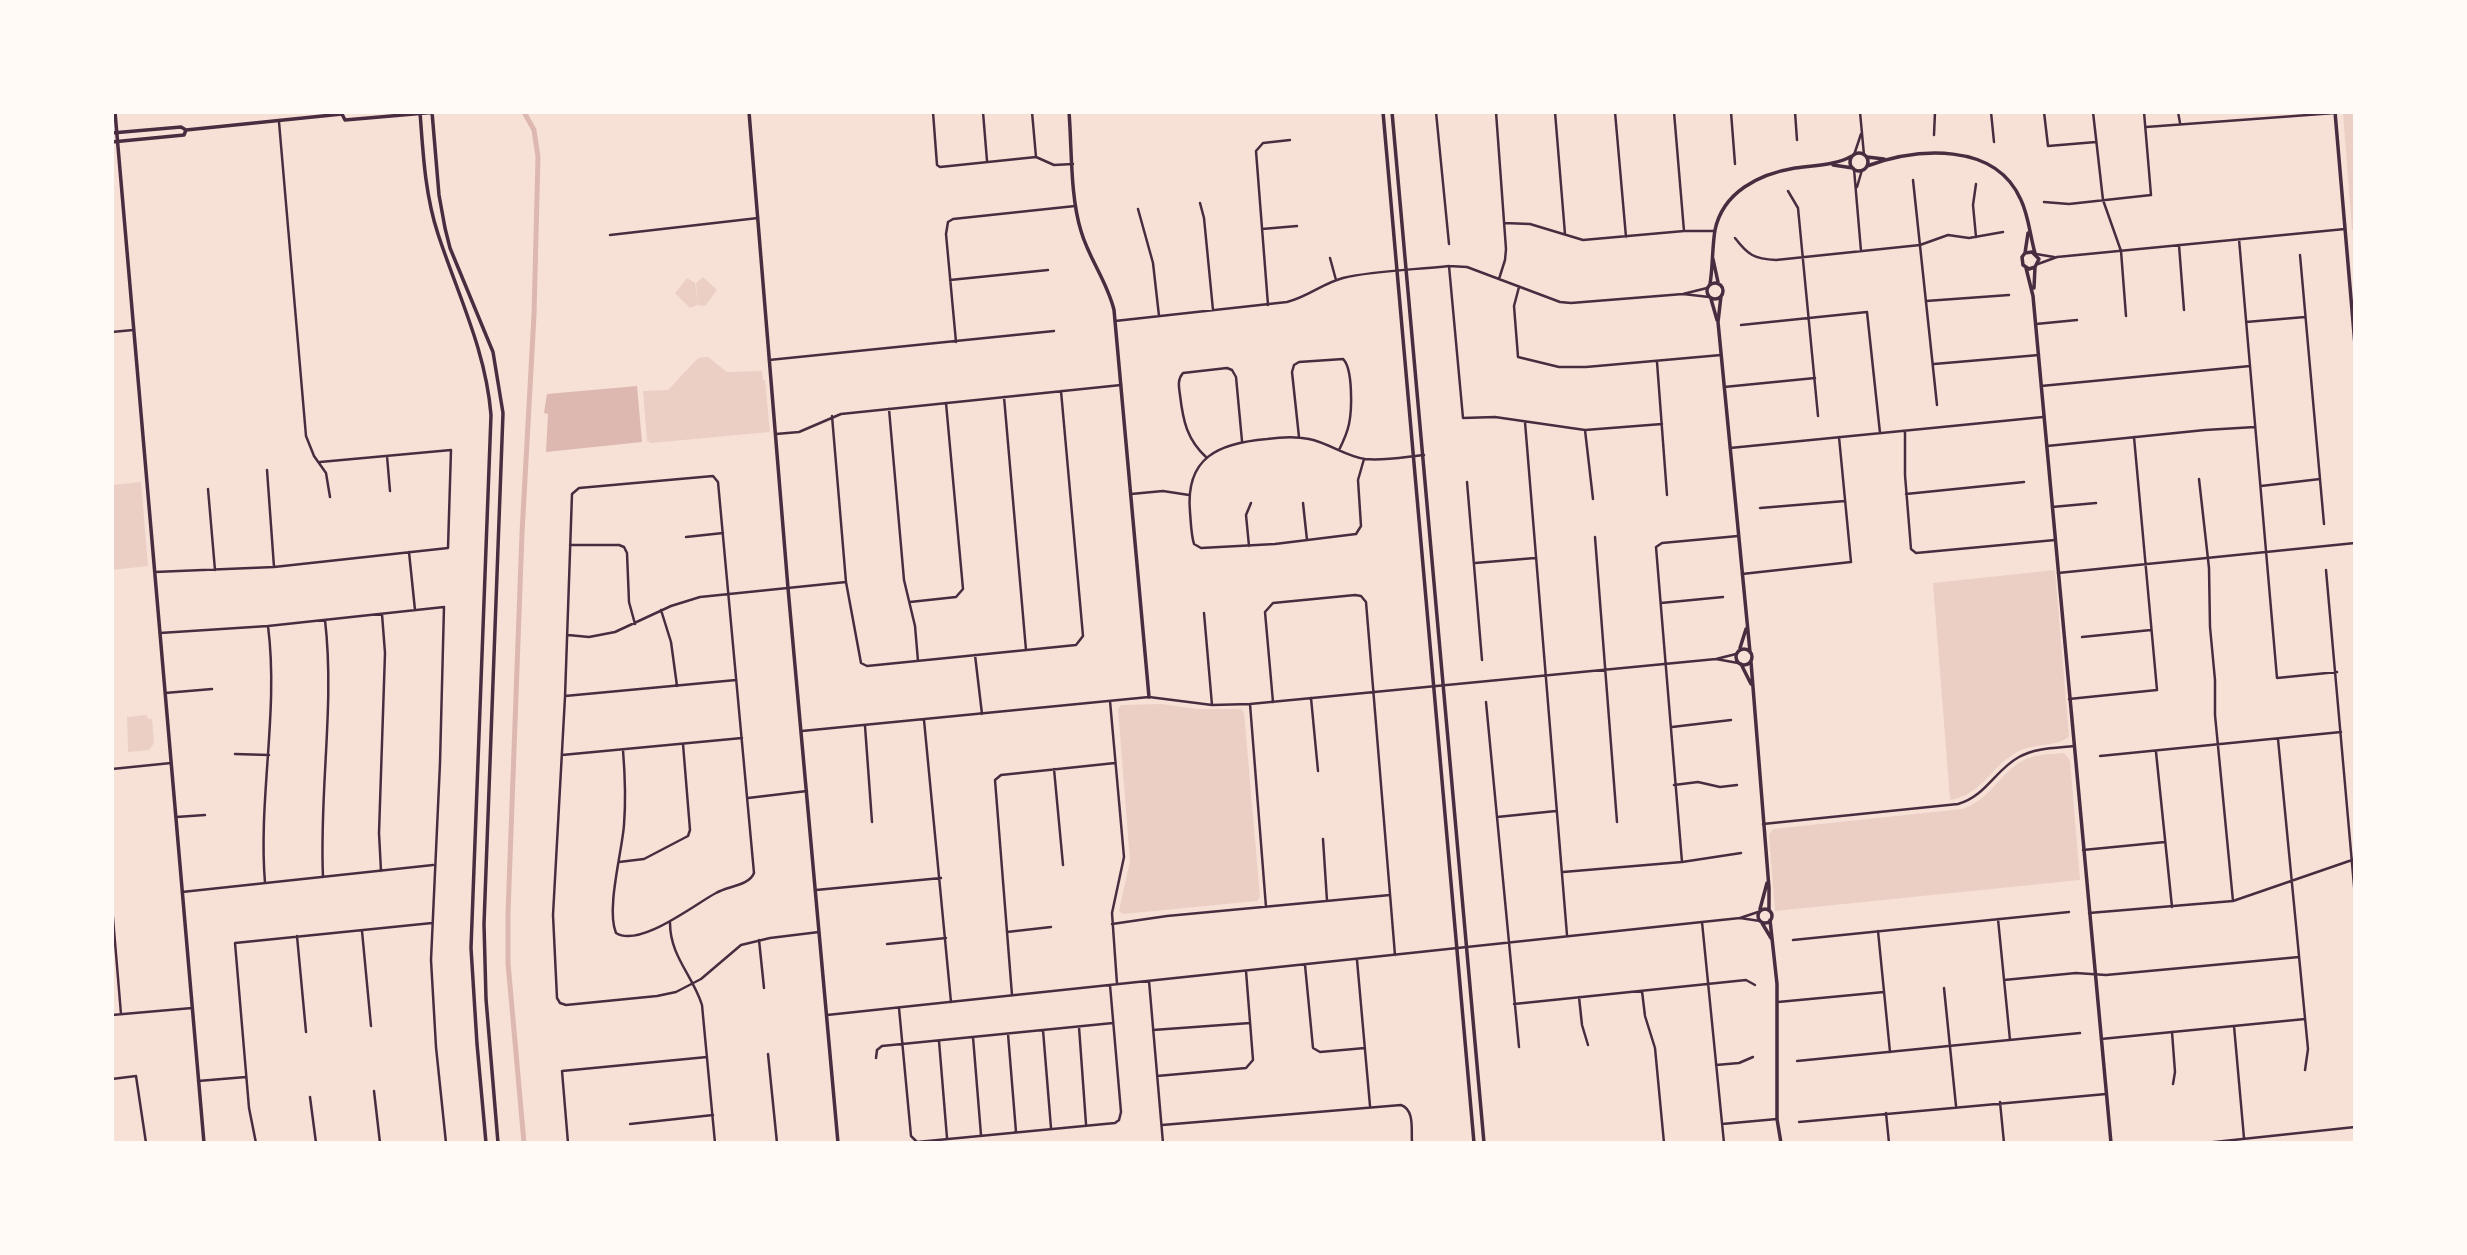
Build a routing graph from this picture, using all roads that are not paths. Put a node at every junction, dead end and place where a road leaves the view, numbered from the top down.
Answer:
1 (115, 112) edge
2 (433, 112) edge
3 (749, 112) edge
4 (933, 112) edge
5 (983, 112) edge
6 (1032, 112) edge
7 (1069, 112) edge
8 (1383, 112) edge
9 (1392, 112) edge
10 (1439, 112) edge
11 (1496, 112) edge
12 (1555, 112) edge
13 (1615, 112) edge
14 (1674, 112) edge
15 (1731, 112) edge
16 (1794, 112) edge
17 (1860, 112) edge
18 (1935, 112) edge
19 (1991, 112) edge
20 (2044, 112) edge
21 (2093, 112) edge
22 (2144, 112) edge
23 (2178, 112) edge
24 (2335, 112) edge
25 (342, 113) edge
26 (420, 113) edge
27 (279, 122) junction
28 (2180, 123) junction
29 (2146, 127) junction
30 (186, 131) junction
31 (1862, 131) junction
32 (114, 132) edge
33 (1934, 135) dead end
34 (1290, 140) dead end
35 (1797, 140) dead end
36 (118, 141) junction
37 (112, 142) edge
38 (1994, 142) dead end
39 (2096, 142) junction
40 (1853, 155) junction
41 (1865, 156) junction
42 (1036, 157) junction
43 (1886, 159) junction
44 (987, 162) junction
45 (1073, 164) junction
46 (1735, 164) dead end
47 (1831, 164) junction
48 (1867, 166) junction
49 (1853, 168) junction
50 (1862, 170) junction
51 (1913, 180) dead end
52 (1976, 184) dead end
53 (1856, 190) junction
54 (1788, 191) dead end
55 (2103, 200) junction
56 (2044, 202) dead end
57 (1199, 203) dead end
58 (1076, 206) junction
59 (1138, 209) dead end
60 (758, 218) junction
61 (1504, 223) junction
62 (1297, 226) dead end
63 (1262, 229) junction
64 (2344, 229) junction
65 (1684, 231) junction
66 (2028, 231) junction
67 (1715, 232) junction
68 (2003, 232) dead end
69 (1565, 234) junction
70 (610, 235) dead end
71 (1626, 237) junction
72 (1976, 237) junction
73 (1735, 238) dead end
74 (2239, 239) junction
75 (1449, 244) dead end
76 (1920, 245) junction
77 (2179, 245) junction
78 (1861, 251) junction
79 (2121, 251) junction
80 (2025, 253) junction
81 (2036, 253) junction
82 (2300, 255) dead end
83 (1713, 257) junction
84 (1803, 257) junction
85 (2057, 257) junction
86 (1330, 258) dead end
87 (2037, 265) junction
88 (1449, 266) junction
89 (2026, 268) junction
90 (1048, 270) dead end
91 (1408, 270) junction
92 (1398, 271) junction
93 (1499, 279) junction
94 (950, 280) junction
95 (1336, 280) junction
96 (1719, 284) junction
97 (1708, 286) junction
98 (1519, 287) junction
99 (1683, 294) junction
100 (2009, 295) dead end
101 (1721, 296) junction
102 (2033, 296) junction
103 (1710, 298) junction
104 (1926, 302) junction
105 (1268, 305) junction
106 (1213, 310) junction
107 (2184, 310) dead end
108 (1159, 316) junction
109 (2126, 316) dead end
110 (2305, 317) junction
111 (1809, 319) junction
112 (2077, 320) dead end
113 (1115, 321) junction
114 (1718, 322) junction
115 (2246, 322) junction
116 (2036, 324) junction
117 (1741, 325) dead end
118 (134, 330) junction
119 (1054, 331) dead end
120 (112, 332) edge
121 (956, 342) junction
122 (2355, 345) edge
123 (1721, 355) junction
124 (2039, 355) junction
125 (769, 360) junction
126 (1657, 362) junction
127 (1933, 364) junction
128 (2250, 366) junction
129 (1815, 378) junction
130 (1121, 384) junction
131 (2041, 386) junction
132 (1724, 387) junction
133 (1061, 391) junction
134 (1004, 397) junction
135 (946, 403) junction
136 (1937, 405) dead end
137 (889, 409) junction
138 (832, 416) junction
139 (1818, 416) dead end
140 (2044, 417) junction
141 (1525, 422) junction
142 (1661, 424) junction
143 (2255, 427) junction
144 (1586, 430) junction
145 (1905, 431) junction
146 (1881, 433) junction
147 (775, 434) junction
148 (1299, 437) junction
149 (1839, 437) junction
150 (2134, 437) junction
151 (1242, 441) junction
152 (2047, 446) junction
153 (1730, 448) junction
154 (1339, 450) junction
155 (387, 455) junction
156 (1424, 455) junction
157 (1415, 456) junction
158 (1207, 458) junction
159 (1364, 458) junction
160 (320, 462) junction
161 (267, 470) dead end
162 (2199, 479) dead end
163 (2320, 480) junction
164 (1467, 482) dead end
165 (2024, 482) dead end
166 (2261, 486) junction
167 (208, 489) dead end
168 (390, 491) dead end
169 (1131, 494) junction
170 (1906, 494) junction
171 (1189, 495) junction
172 (1667, 495) dead end
173 (330, 497) dead end
174 (1593, 499) dead end
175 (1845, 501) junction
176 (1251, 503) dead end
177 (1303, 503) dead end
178 (2096, 503) dead end
179 (2052, 507) junction
180 (1760, 508) dead end
181 (2324, 524) dead end
182 (723, 533) junction
183 (1738, 536) junction
184 (687, 537) dead end
185 (1595, 537) dead end
186 (2055, 540) junction
187 (1307, 541) junction
188 (2355, 543) edge
189 (570, 545) junction
190 (1249, 546) junction
191 (409, 552) junction
192 (2267, 552) junction
193 (1535, 558) junction
194 (2207, 558) junction
195 (1474, 563) junction
196 (2147, 564) junction
197 (274, 567) junction
198 (215, 570) junction
199 (2326, 570) dead end
200 (155, 572) junction
201 (2058, 573) junction
202 (1741, 574) junction
203 (846, 582) junction
204 (788, 588) junction
205 (729, 594) junction
206 (1723, 597) dead end
207 (909, 602) junction
208 (1661, 603) junction
209 (415, 610) junction
210 (661, 610) junction
211 (1204, 613) dead end
212 (382, 614) junction
213 (325, 620) junction
214 (636, 625) junction
215 (268, 626) junction
216 (1746, 626) junction
217 (2151, 630) junction
218 (160, 634) junction
219 (567, 635) junction
220 (2082, 637) dead end
221 (1026, 650) junction
222 (1738, 652) junction
223 (1750, 652) junction
224 (975, 655) junction
225 (1716, 659) junction
226 (1482, 660) dead end
227 (918, 661) junction
228 (1751, 662) junction
229 (1666, 664) junction
230 (1739, 664) junction
231 (1604, 670) junction
232 (2336, 673) junction
233 (1545, 676) junction
234 (736, 680) junction
235 (1444, 685) junction
236 (677, 686) junction
237 (1435, 686) junction
238 (1752, 687) junction
239 (212, 689) dead end
240 (1374, 692) junction
241 (165, 693) junction
242 (565, 696) junction
243 (1149, 697) junction
244 (1311, 698) junction
245 (2069, 699) junction
246 (1110, 701) junction
247 (1273, 702) junction
248 (1486, 702) dead end
249 (1250, 704) junction
250 (1212, 705) junction
251 (982, 714) junction
252 (925, 720) junction
253 (1731, 720) dead end
254 (864, 726) junction
255 (1670, 727) junction
256 (802, 731) junction
257 (2341, 732) junction
258 (742, 738) junction
259 (2278, 739) junction
260 (683, 744) junction
261 (2218, 744) junction
262 (2074, 746) junction
263 (623, 750) junction
264 (2156, 752) junction
265 (235, 754) dead end
266 (268, 755) junction
267 (562, 755) junction
268 (2100, 756) dead end
269 (172, 763) junction
270 (1115, 763) junction
271 (112, 769) edge
272 (1054, 769) junction
273 (1318, 771) dead end
274 (1674, 785) junction
275 (1737, 785) dead end
276 (807, 791) junction
277 (747, 798) junction
278 (1557, 811) junction
279 (205, 815) dead end
280 (176, 817) junction
281 (1497, 817) junction
282 (872, 822) dead end
283 (1617, 822) dead end
284 (1763, 824) junction
285 (1323, 839) dead end
286 (2165, 842) junction
287 (2083, 850) junction
288 (1741, 853) dead end
289 (2353, 859) edge
290 (618, 862) junction
291 (1682, 862) junction
292 (435, 865) junction
293 (1063, 865) dead end
294 (382, 870) junction
295 (1562, 872) junction
296 (323, 877) junction
297 (941, 878) junction
298 (2293, 880) junction
299 (1768, 881) junction
300 (265, 883) junction
301 (816, 890) junction
302 (182, 892) junction
303 (1390, 894) junction
304 (2355, 897) edge
305 (1327, 901) junction
306 (2233, 901) junction
307 (112, 906) edge
308 (1266, 907) junction
309 (2172, 907) junction
310 (1769, 910) junction
311 (1759, 911) junction
312 (2069, 912) dead end
313 (2088, 913) junction
314 (1740, 918) junction
315 (1998, 919) junction
316 (1770, 920) junction
317 (670, 922) junction
318 (1702, 922) junction
319 (1761, 922) junction
320 (432, 923) junction
321 (1111, 923) junction
322 (1051, 927) dead end
323 (362, 931) junction
324 (1878, 931) junction
325 (819, 932) junction
326 (1007, 932) junction
327 (297, 936) junction
328 (1567, 936) junction
329 (946, 938) junction
330 (759, 940) junction
331 (1772, 940) junction
332 (1793, 940) dead end
333 (1508, 942) junction
334 (887, 944) dead end
335 (1467, 946) junction
336 (1457, 948) junction
337 (114, 954) edge
338 (1395, 956) junction
339 (2299, 957) junction
340 (1357, 960) junction
341 (1305, 965) junction
342 (1246, 971) junction
343 (2094, 973) junction
344 (2004, 980) junction
345 (1149, 981) junction
346 (694, 984) junction
347 (1708, 984) junction
348 (1110, 985) junction
349 (1117, 985) junction
350 (1755, 985) dead end
351 (764, 988) dead end
352 (1944, 988) dead end
353 (1642, 991) junction
354 (1884, 992) junction
355 (1012, 995) junction
356 (1579, 997) junction
357 (951, 1002) junction
358 (1777, 1002) junction
359 (1514, 1004) junction
360 (899, 1007) junction
361 (192, 1008) junction
362 (121, 1014) junction
363 (112, 1015) edge
364 (827, 1015) junction
365 (2305, 1019) junction
366 (1113, 1023) junction
367 (1250, 1023) junction
368 (371, 1026) dead end
369 (2234, 1026) junction
370 (1079, 1027) junction
371 (1043, 1030) junction
372 (1153, 1030) junction
373 (306, 1032) dead end
374 (2172, 1032) junction
375 (2080, 1033) dead end
376 (1008, 1034) junction
377 (973, 1037) junction
378 (2010, 1040) junction
379 (2101, 1040) junction
380 (939, 1041) junction
381 (903, 1044) junction
382 (1588, 1045) dead end
383 (1950, 1046) junction
384 (1519, 1047) dead end
385 (1365, 1048) junction
386 (1890, 1052) junction
387 (768, 1054) dead end
388 (707, 1057) junction
389 (1753, 1057) dead end
390 (876, 1058) dead end
391 (1797, 1061) dead end
392 (1716, 1065) junction
393 (2305, 1070) dead end
394 (1157, 1076) junction
395 (247, 1077) junction
396 (112, 1079) edge
397 (198, 1081) junction
398 (2173, 1084) dead end
399 (374, 1091) dead end
400 (2106, 1094) junction
401 (310, 1097) dead end
402 (2000, 1102) junction
403 (1956, 1107) junction
404 (1370, 1108) junction
405 (1886, 1113) junction
406 (713, 1115) junction
407 (1777, 1119) junction
408 (1799, 1122) dead end
409 (630, 1124) dead end
410 (1722, 1124) junction
411 (1086, 1125) junction
412 (1162, 1125) junction
413 (2355, 1127) edge
414 (1051, 1129) junction
415 (1016, 1132) junction
416 (981, 1136) junction
417 (947, 1139) junction
418 (2245, 1139) junction
419 (146, 1143) edge
420 (204, 1143) edge
421 (256, 1143) edge
422 (316, 1143) edge
423 (380, 1143) edge
424 (446, 1143) edge
425 (486, 1143) edge
426 (498, 1143) edge
427 (568, 1143) edge
428 (715, 1143) edge
429 (777, 1143) edge
430 (838, 1143) edge
431 (1163, 1143) edge
432 (1412, 1143) edge
433 (1474, 1143) edge
434 (1484, 1143) edge
435 (1664, 1143) edge
436 (1724, 1143) edge
437 (1781, 1143) edge
438 (1889, 1143) edge
439 (2004, 1143) edge
440 (2111, 1143) edge
441 (2205, 1143) edge

1 - 32 street
2 - 26 street
2 - 426 street
3 - 60 street
4 - 44 street
5 - 44 street
6 - 42 street
7 - 45 street
8 - 92 street
9 - 91 street
10 - 75 street
11 - 61 street
12 - 69 street
13 - 71 street
14 - 65 street
15 - 46 street
16 - 35 street
17 - 31 street
18 - 33 street
19 - 38 street
20 - 39 street
21 - 39 street
22 - 29 street
23 - 28 street
24 - 28 street
24 - 64 street
25 - 26 street
25 - 27 street
26 - 425 street
27 - 30 street
27 - 160 street
28 - 29 street
29 - 55 street
30 - 32 street
30 - 36 street
31 - 40 street
31 - 41 street
32 - 36 street
34 - 63 street
36 - 37 street
36 - 118 street
39 - 55 street
40 - 41 street
40 - 47 street
40 - 49 street
41 - 43 street
41 - 48 street
42 - 44 street
42 - 45 street
43 - 48 street
43 - 66 street
45 - 58 street
47 - 49 street
47 - 67 street
48 - 50 street
49 - 50 street
49 - 53 street
50 - 53 street
51 - 76 street
52 - 72 street
53 - 78 street
54 - 84 street
55 - 56 street
55 - 79 street
57 - 106 street
58 - 94 street
58 - 113 street
59 - 108 street
60 - 70 street
60 - 125 street
61 - 69 street
61 - 93 street
62 - 63 street
63 - 105 street
64 - 74 street
64 - 122 street
65 - 67 street
65 - 71 street
66 - 80 street
66 - 81 street
67 - 83 street
68 - 72 street
69 - 71 street
72 - 76 street
73 - 84 street
74 - 77 street
74 - 115 street
76 - 78 street
76 - 104 street
77 - 79 street
77 - 107 street
78 - 84 street
79 - 85 street
79 - 109 street
80 - 81 street
80 - 89 street
81 - 85 street
81 - 87 street
82 - 110 street
83 - 96 street
83 - 97 street
84 - 111 street
85 - 87 street
86 - 95 street
87 - 89 street
87 - 102 street
88 - 91 street
88 - 93 street
88 - 141 street
89 - 102 street
90 - 94 street
91 - 92 street
91 - 156 street
92 - 95 street
92 - 157 street
93 - 98 street
94 - 121 street
95 - 105 street
96 - 97 street
96 - 101 street
97 - 99 street
97 - 103 street
98 - 99 street
98 - 126 street
99 - 103 street
100 - 104 street
101 - 103 street
101 - 114 street
102 - 116 street
103 - 114 street
104 - 127 street
105 - 106 street
106 - 108 street
108 - 113 street
110 - 115 street
110 - 163 street
111 - 117 street
111 - 129 street
111 - 146 street
112 - 116 street
113 - 130 street
114 - 123 street
115 - 128 street
116 - 124 street
118 - 120 street
118 - 200 street
119 - 121 street
121 - 125 street
123 - 126 street
123 - 132 street
124 - 127 street
124 - 131 street
125 - 147 street
126 - 142 street
127 - 136 street
128 - 131 street
128 - 143 street
129 - 132 street
129 - 139 street
130 - 133 street
130 - 169 street
131 - 140 street
132 - 153 street
133 - 134 street
133 - 221 street
134 - 135 street
134 - 221 street
135 - 137 street
135 - 207 street
137 - 138 street
137 - 207 street
138 - 147 street
138 - 203 street
140 - 145 street
140 - 152 street
141 - 144 street
141 - 193 street
142 - 144 street
142 - 172 street
143 - 150 street
143 - 166 street
144 - 174 street
145 - 146 street
145 - 170 street
146 - 149 street
147 - 204 street
148 - 151 street
148 - 154 street
148 - 154 street
149 - 153 street
149 - 175 street
150 - 152 street
150 - 196 street
151 - 158 street
151 - 158 street
152 - 179 street
153 - 183 street
154 - 159 street
155 - 160 street
155 - 168 street
155 - 191 street
156 - 157 street
156 - 235 street
157 - 159 street
157 - 237 street
158 - 171 street
159 - 187 street
160 - 173 street
161 - 197 street
162 - 194 street
163 - 166 street
163 - 181 street
164 - 195 street
165 - 170 street
166 - 192 street
167 - 198 street
169 - 171 street
169 - 243 street
170 - 186 street
171 - 190 street
175 - 180 street
175 - 202 street
176 - 190 street
177 - 187 street
178 - 179 street
179 - 186 street
182 - 184 street
182 - 189 street
182 - 205 street
183 - 202 street
183 - 208 street
185 - 231 street
186 - 201 street
187 - 190 street
188 - 192 street
189 - 214 street
189 - 219 street
191 - 197 street
191 - 209 street
192 - 194 street
192 - 232 street
193 - 195 street
193 - 233 street
194 - 196 street
194 - 261 street
195 - 226 street
196 - 201 street
196 - 217 street
197 - 198 street
198 - 200 street
199 - 232 street
200 - 218 street
201 - 245 street
202 - 216 street
203 - 204 street
203 - 227 street
204 - 205 street
204 - 256 street
205 - 210 street
205 - 234 street
206 - 208 street
207 - 227 street
208 - 229 street
209 - 212 street
209 - 292 street
210 - 214 street
210 - 236 street
211 - 250 street
212 - 213 street
212 - 294 street
213 - 215 street
213 - 296 street
214 - 219 street
215 - 218 street
215 - 266 street
216 - 222 street
216 - 223 street
217 - 220 street
217 - 245 street
218 - 241 street
219 - 242 street
221 - 224 street
222 - 223 street
222 - 225 street
222 - 230 street
223 - 228 street
224 - 227 street
224 - 251 street
225 - 229 street
225 - 230 street
228 - 230 street
228 - 238 street
229 - 231 street
229 - 255 street
230 - 238 street
231 - 233 street
231 - 283 street
232 - 257 street
233 - 235 street
233 - 278 street
234 - 236 street
234 - 258 street
235 - 237 street
235 - 335 street
236 - 242 street
237 - 240 street
237 - 336 street
238 - 284 street
239 - 241 street
240 - 244 street
240 - 247 street
240 - 303 street
241 - 269 street
242 - 267 street
243 - 246 street
243 - 250 street
244 - 247 street
244 - 273 street
245 - 262 street
246 - 251 street
246 - 270 street
247 - 249 street
248 - 281 street
249 - 250 street
249 - 308 street
251 - 252 street
252 - 254 street
252 - 297 street
253 - 255 street
254 - 256 street
254 - 282 street
255 - 274 street
256 - 276 street
257 - 259 street
257 - 289 street
258 - 260 street
258 - 277 street
259 - 261 street
259 - 298 street
260 - 263 street
260 - 290 street
261 - 264 street
261 - 306 street
262 - 284 street
262 - 287 street
263 - 267 street
263 - 290 street
264 - 268 street
264 - 286 street
265 - 266 street
266 - 300 street
267 - 346 street
269 - 271 street
269 - 280 street
270 - 272 street
270 - 321 street
272 - 293 street
272 - 326 street
274 - 275 street
274 - 291 street
276 - 277 street
276 - 301 street
277 - 317 street
278 - 281 street
278 - 295 street
279 - 280 street
280 - 302 street
281 - 333 street
284 - 299 street
285 - 305 street
286 - 287 street
286 - 309 street
287 - 313 street
288 - 291 street
289 - 298 street
289 - 304 street
290 - 317 street
291 - 295 street
292 - 294 street
292 - 320 street
294 - 296 street
295 - 328 street
296 - 300 street
297 - 301 street
297 - 329 street
298 - 306 street
298 - 339 street
299 - 310 street
299 - 311 street
300 - 302 street
301 - 325 street
302 - 361 street
303 - 305 street
303 - 338 street
305 - 308 street
306 - 309 street
307 - 337 street
308 - 321 street
309 - 313 street
310 - 311 street
310 - 316 street
311 - 314 street
311 - 319 street
312 - 315 street
313 - 343 street
314 - 318 street
314 - 319 street
315 - 324 street
315 - 344 street
316 - 319 street
316 - 331 street
317 - 346 street
318 - 328 street
318 - 347 street
319 - 331 street
320 - 323 street
320 - 424 street
321 - 349 street
322 - 326 street
323 - 327 street
323 - 368 street
324 - 332 street
324 - 354 street
325 - 330 street
325 - 364 street
326 - 355 street
327 - 373 street
327 - 395 street
328 - 333 street
329 - 334 street
329 - 357 street
330 - 346 street
330 - 351 street
331 - 358 street
333 - 335 street
333 - 359 street
335 - 336 street
335 - 434 street
336 - 338 street
336 - 433 street
337 - 362 street
338 - 340 street
339 - 343 street
339 - 365 street
340 - 341 street
340 - 385 street
341 - 342 street
341 - 385 street
342 - 345 street
342 - 367 street
343 - 344 street
343 - 379 street
344 - 378 street
345 - 349 street
345 - 372 street
346 - 388 street
347 - 350 street
347 - 353 street
347 - 392 street
348 - 349 street
348 - 355 street
348 - 366 street
352 - 383 street
353 - 356 street
353 - 435 street
354 - 358 street
354 - 386 street
355 - 357 street
356 - 359 street
356 - 382 street
357 - 360 street
358 - 407 street
359 - 384 street
360 - 364 street
360 - 381 street
361 - 362 street
361 - 397 street
362 - 363 street
364 - 430 street
365 - 369 street
365 - 393 street
366 - 370 street
366 - 411 street
367 - 372 street
367 - 394 street
369 - 374 street
369 - 418 street
370 - 371 street
370 - 411 street
371 - 376 street
371 - 414 street
372 - 394 street
374 - 379 street
374 - 398 street
375 - 378 street
376 - 377 street
376 - 415 street
377 - 380 street
377 - 416 street
378 - 383 street
379 - 400 street
380 - 381 street
380 - 417 street
381 - 390 street
381 - 417 street
383 - 386 street
383 - 403 street
385 - 404 street
386 - 391 street
387 - 429 street
388 - 406 street
388 - 427 street
389 - 392 street
392 - 410 street
394 - 412 street
395 - 397 street
395 - 421 street
396 - 419 street
397 - 420 street
399 - 423 street
400 - 402 street
400 - 440 street
401 - 422 street
402 - 403 street
402 - 439 street
403 - 405 street
404 - 412 street
404 - 432 street
405 - 408 street
405 - 438 street
406 - 409 street
406 - 428 street
407 - 410 street
407 - 437 street
410 - 436 street
411 - 414 street
412 - 431 street
413 - 418 street
414 - 415 street
415 - 416 street
416 - 417 street
418 - 441 street

